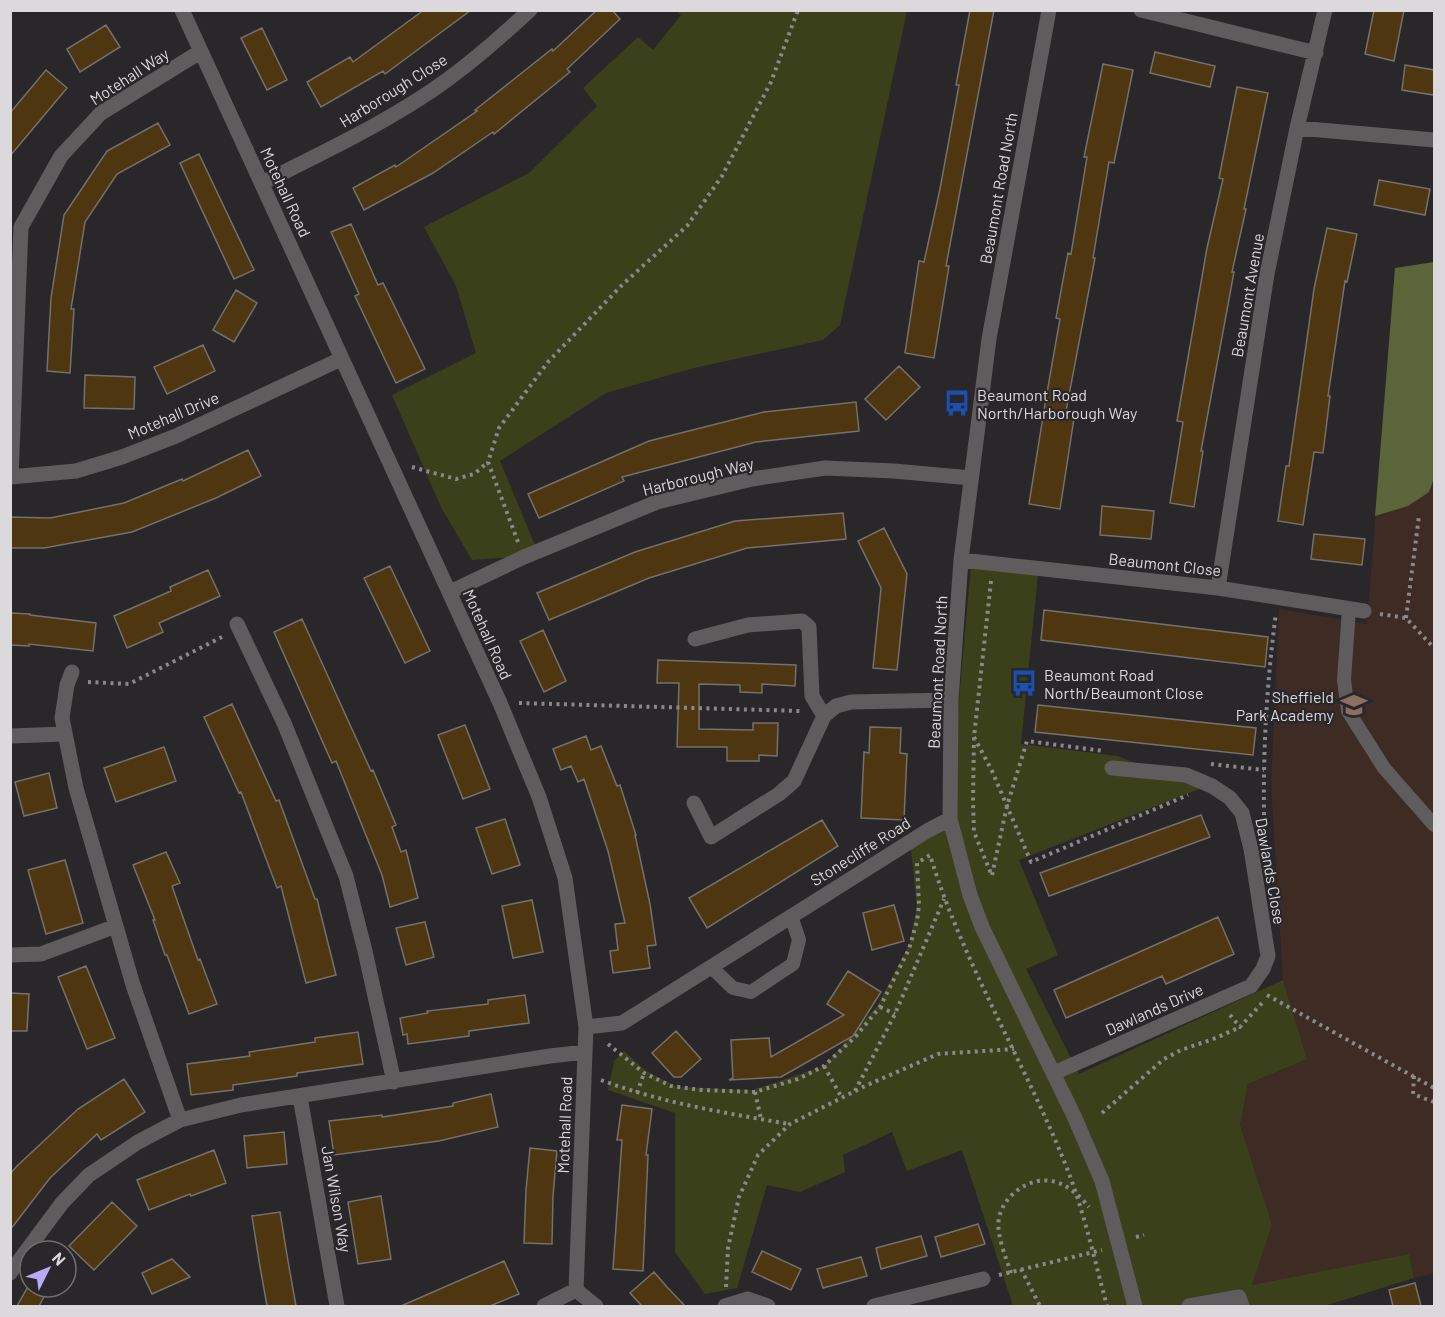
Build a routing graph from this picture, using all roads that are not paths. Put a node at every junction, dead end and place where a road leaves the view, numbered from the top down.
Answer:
1 (182, 10) edge
2 (530, 10) edge
3 (1049, 10) edge
4 (1141, 10) edge
5 (1325, 10) edge
6 (200, 52) junction
7 (1316, 53) junction
8 (1297, 128) junction
9 (1434, 140) edge
10 (262, 183) junction
11 (340, 359) junction
12 (11, 477) edge
13 (971, 478) junction
14 (961, 560) junction
15 (1218, 588) junction
16 (450, 592) junction
17 (1357, 610) joint
18 (238, 626) road end
19 (695, 639) dead end
20 (70, 676) road end
21 (951, 700) junction
22 (824, 716) junction
23 (65, 734) junction
24 (10, 736) edge
25 (1112, 768) road end
26 (694, 803) dead end
27 (950, 819) junction
28 (1434, 825) edge
29 (791, 916) junction
30 (116, 926) junction
31 (10, 955) edge
32 (711, 967) junction
33 (1251, 986) joint
34 (586, 1027) junction
35 (585, 1052) junction
36 (1054, 1073) junction
37 (394, 1082) junction
38 (300, 1097) junction
39 (180, 1120) junction
40 (10, 1273) edge
41 (983, 1279) dead end
42 (576, 1290) junction
43 (725, 1302) edge
44 (337, 1306) edge
45 (544, 1306) edge
46 (596, 1306) edge
47 (768, 1306) edge
48 (874, 1306) edge
49 (1135, 1306) edge
50 (1189, 1306) edge
51 (1242, 1306) edge

1 - 6 street, Motehall Road
2 - 10 street, Harborough Close
3 - 13 street, Beaumont Road North
4 - 7 street
5 - 7 street, Beaumont Avenue
6 - 10 street, Motehall Road
6 - 12 street, Motehall Way
7 - 8 street, Beaumont Avenue
8 - 9 street
8 - 15 street, Beaumont Avenue
10 - 11 street, Motehall Road
11 - 12 street, Motehall Drive
11 - 16 street, Motehall Road
13 - 14 street, Beaumont Road North
13 - 16 street, Harborough Way
14 - 15 street, Beaumont Close
14 - 21 street, Beaumont Road North
15 - 17 street, Beaumont Close
16 - 34 street, Motehall Road
17 - 28 lane
18 - 37 street
19 - 22 street
20 - 23 street
21 - 22 street
21 - 27 street, Beaumont Road North
22 - 26 street
23 - 24 street
23 - 30 street
25 - 33 street, Dawlands Close
27 - 29 street, Stonecliffe Road
27 - 36 street, Beaumont Road North
29 - 32 street, Stonecliffe Road
29 - 32 lane
30 - 31 street
30 - 39 street
32 - 34 street, Stonecliffe Road
33 - 36 street, Dawlands Drive
34 - 35 street, Motehall Road
35 - 37 street
35 - 42 street, Motehall Road
36 - 49 street, Beaumont Road North
37 - 38 street
38 - 39 street
38 - 44 street, Jan Wilson Way
39 - 40 street
41 - 48 street
42 - 45 street
42 - 46 street
43 - 47 street
50 - 51 street

